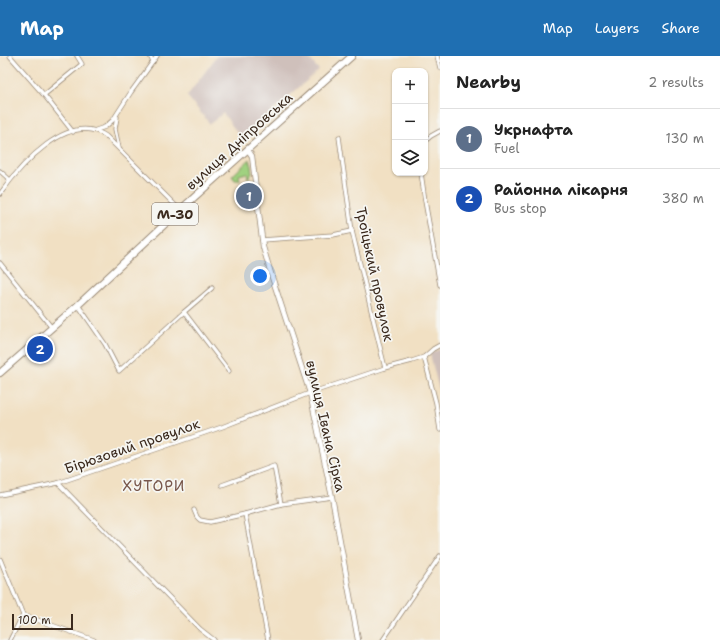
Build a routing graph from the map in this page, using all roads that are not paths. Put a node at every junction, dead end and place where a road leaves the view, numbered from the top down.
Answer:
1 (10, 56) edge
2 (77, 56) edge
3 (150, 56) edge
4 (157, 56) edge
5 (352, 56) edge
6 (437, 56) edge
7 (153, 62) junction
8 (440, 68) edge
9 (44, 95) junction
10 (117, 116) junction
11 (93, 130) junction
12 (440, 131) edge
13 (73, 132) junction
14 (339, 137) dead end
15 (426, 140) edge
16 (120, 149) junction
17 (248, 150) junction
18 (0, 171) edge
19 (421, 176) edge
20 (10, 180) junction
21 (0, 194) edge
22 (180, 210) junction
23 (352, 231) junction
24 (262, 240) junction
25 (0, 262) edge
26 (440, 284) edge
27 (212, 288) dead end
28 (78, 305) junction
29 (184, 312) junction
30 (52, 328) junction
31 (440, 345) edge
32 (424, 357) junction
33 (385, 368) junction
34 (229, 371) dead end
35 (0, 373) edge
36 (310, 393) junction
37 (440, 430) edge
38 (58, 483) junction
39 (222, 485) dead end
40 (0, 496) edge
41 (332, 497) junction
42 (281, 504) junction
43 (194, 510) dead end
44 (245, 514) junction
45 (440, 556) edge
46 (0, 559) edge
47 (23, 615) junction
48 (10, 640) edge
49 (94, 640) edge
50 (214, 640) edge
51 (268, 640) edge
52 (358, 640) edge
53 (383, 640) edge

1 - 9 street
2 - 9 street
3 - 7 street
4 - 7 street
5 - 17 highway, вулиця Дніпровська / М-30
6 - 8 street
7 - 10 street
9 - 13 street
10 - 11 street
10 - 16 street
11 - 13 street
11 - 16 street
12 - 15 street
13 - 20 street
14 - 23 street, Троїцький провулок
16 - 22 street
17 - 22 highway, вулиця Дніпровська / М-30
17 - 24 street, вулиця Івана Сірка
18 - 20 street
19 - 26 street
20 - 21 street
22 - 28 highway, вулиця Дніпровська / М-30
23 - 24 street
23 - 33 street, Троїцький провулок
24 - 36 street, вулиця Івана Сірка
25 - 30 street
27 - 29 street
28 - 29 street
28 - 30 highway, вулиця Дніпровська / М-30
29 - 34 street
30 - 35 highway, вулиця Дніпровська / М-30
31 - 32 street, Бірюзовий провулок
32 - 33 street, Бірюзовий провулок
32 - 37 street
33 - 36 street, Бірюзовий провулок
36 - 38 street, Бірюзовий провулок
36 - 41 street, вулиця Івана Сірка
38 - 40 street
38 - 50 street, Бірюзовий провулок
39 - 42 street
41 - 42 street
41 - 52 street, вулиця Івана Сірка
42 - 44 street
43 - 44 street
44 - 51 street
45 - 53 street
46 - 47 street
47 - 48 street
47 - 49 street

